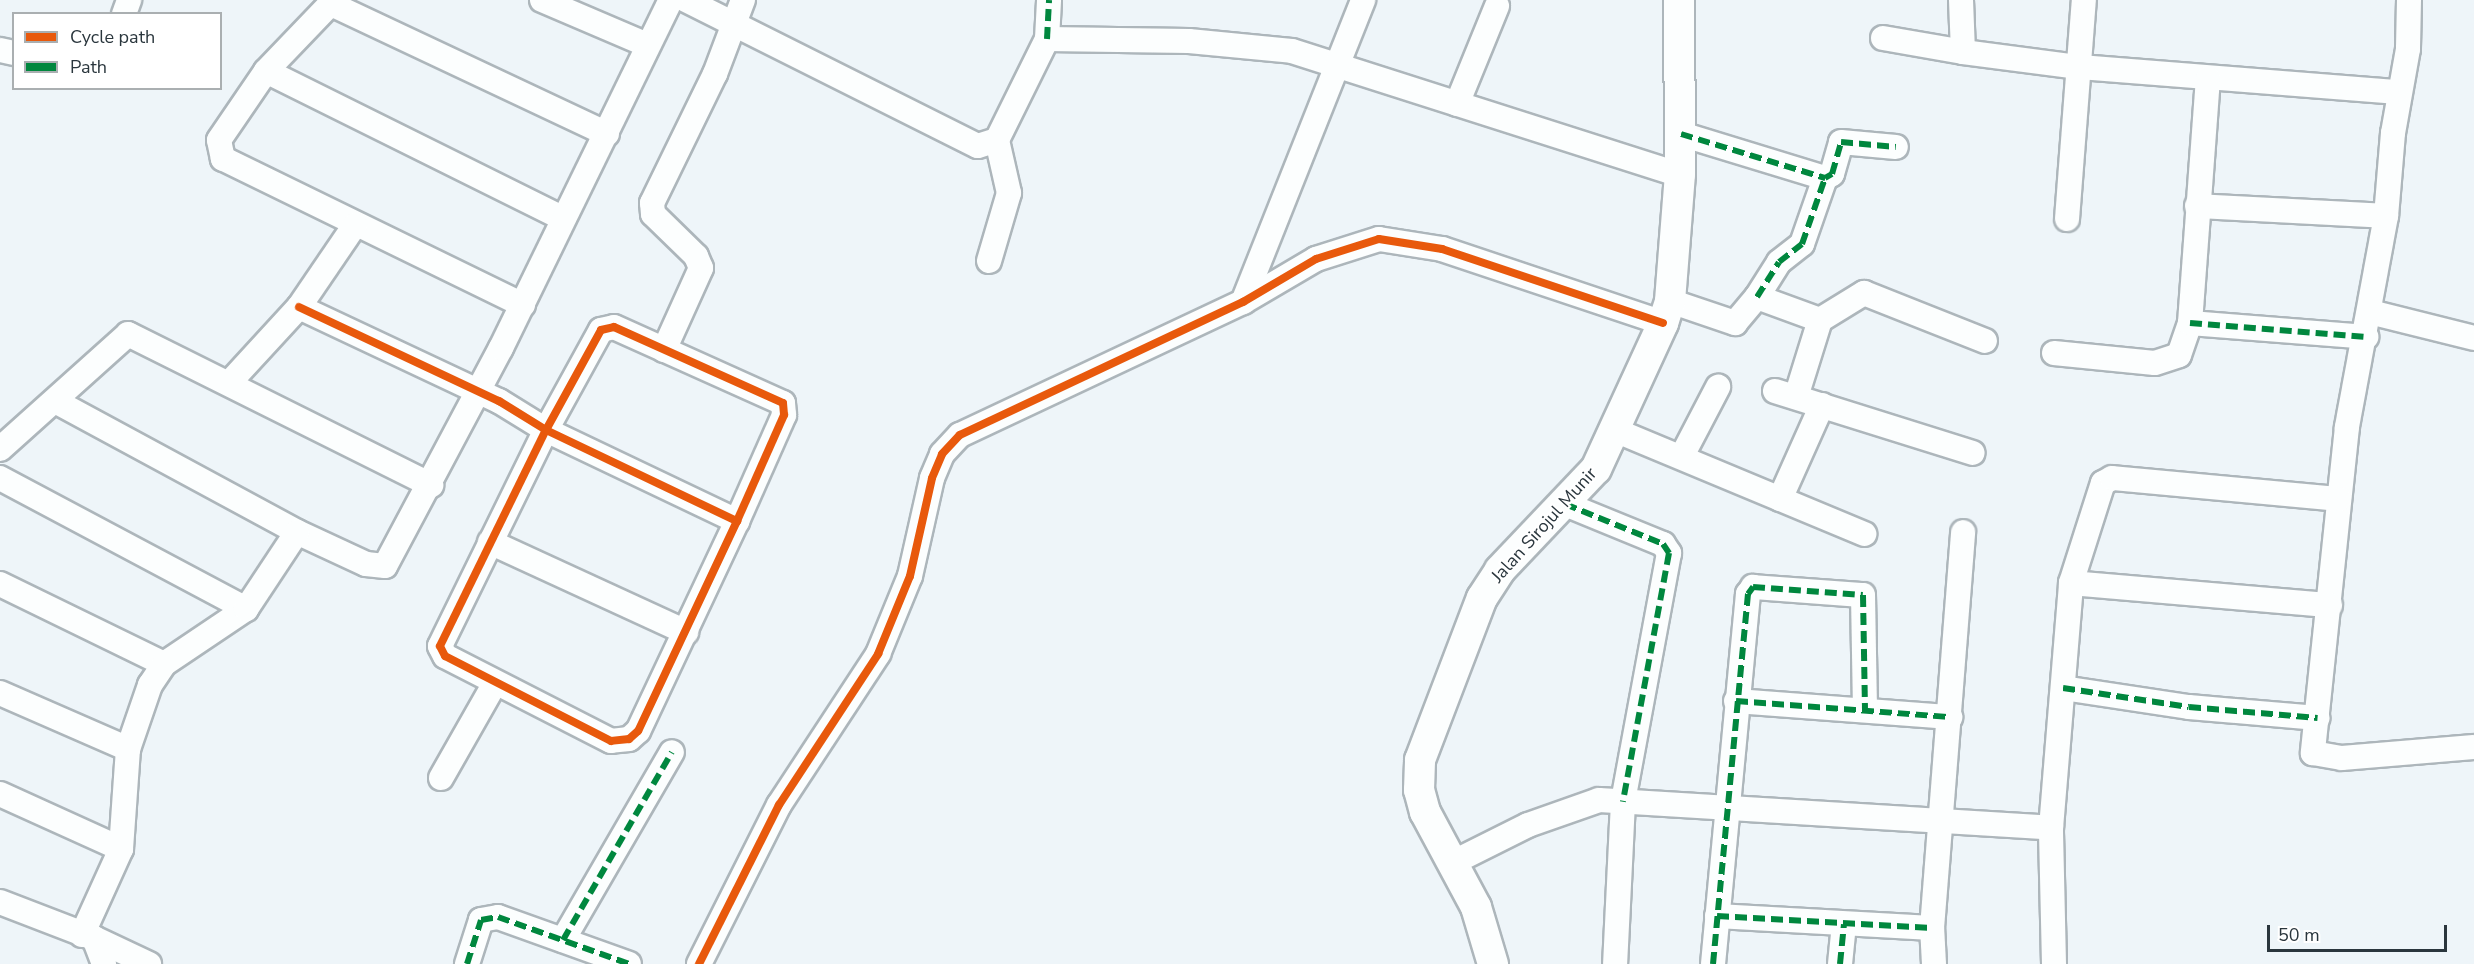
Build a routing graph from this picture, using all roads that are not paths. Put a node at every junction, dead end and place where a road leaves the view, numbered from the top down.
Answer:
1 (671, 0) edge
2 (743, 0) edge
3 (1049, 0) edge
4 (1363, 0) edge
5 (1679, 0) edge
6 (1960, 0) edge
7 (2084, 0) edge
8 (2409, 0) edge
9 (333, 2) edge
10 (554, 3) edge
11 (692, 3) edge
12 (1497, 6) dead end
13 (728, 22) junction
14 (1882, 38) dead end
15 (1047, 39) junction
16 (645, 44) junction
17 (1963, 52) junction
18 (1338, 65) junction
19 (2079, 67) junction
20 (266, 71) junction
21 (2208, 79) junction
22 (2399, 92) junction
23 (1458, 104) junction
24 (607, 134) junction
25 (1681, 135) junction
26 (997, 140) junction
27 (1896, 147) dead end
28 (1680, 175) junction
29 (1825, 178) junction
30 (2197, 206) junction
31 (2386, 216) junction
32 (562, 218) junction
33 (2067, 219) dead end
34 (355, 225) junction
35 (989, 261) dead end
36 (1757, 297) junction
37 (1243, 302) junction
38 (523, 304) junction
39 (299, 307) junction
40 (1666, 312) junction
41 (2370, 312) junction
42 (1820, 320) junction
43 (2190, 322) junction
44 (2366, 337) junction
45 (2474, 338) edge
46 (1985, 341) dead end
47 (664, 350) junction
48 (2054, 353) dead end
49 (230, 382) junction
50 (1718, 387) dead end
51 (476, 391) junction
52 (55, 401) junction
53 (1822, 405) junction
54 (546, 430) junction
55 (1617, 431) junction
56 (0, 449) edge
57 (1973, 453) dead end
58 (1683, 454) junction
59 (0, 478) edge
60 (431, 485) junction
61 (1780, 499) junction
62 (2339, 499) junction
63 (1565, 504) junction
64 (737, 521) junction
65 (297, 532) junction
66 (1963, 532) dead end
67 (1864, 534) dead end
68 (490, 542) junction
69 (2071, 583) junction
70 (0, 584) edge
71 (2330, 605) junction
72 (246, 609) junction
73 (686, 632) junction
74 (164, 664) junction
75 (495, 683) junction
76 (2063, 688) junction
77 (0, 693) edge
78 (1736, 701) junction
79 (1866, 710) junction
80 (1950, 717) junction
81 (2318, 718) junction
82 (2474, 747) edge
83 (128, 749) junction
84 (672, 752) dead end
85 (441, 778) dead end
86 (0, 794) edge
87 (1623, 802) junction
88 (1726, 808) junction
89 (1942, 824) junction
90 (2051, 828) junction
91 (122, 849) junction
92 (1456, 861) junction
93 (0, 902) edge
94 (1717, 916) junction
95 (1844, 924) junction
96 (1932, 928) junction
97 (88, 936) junction
98 (563, 940) junction
99 (104, 964) edge
100 (149, 964) edge
101 (467, 964) edge
102 (629, 964) edge
103 (699, 964) edge
104 (1493, 964) edge
105 (1615, 964) edge
106 (1713, 964) edge
107 (1840, 964) edge
108 (1934, 964) edge
109 (2054, 964) edge

1 - 16 street
2 - 13 street
3 - 15 street
4 - 18 street
5 - 25 street, Jalan Sirojul Munir
6 - 17 street
7 - 19 street
8 - 22 street
9 - 20 street
9 - 24 street
10 - 16 street
11 - 13 street
12 - 23 street
13 - 26 street
13 - 47 street
14 - 17 street
15 - 18 street
15 - 26 street
16 - 24 street
17 - 19 street
18 - 23 street
18 - 37 street
19 - 21 street
19 - 33 street
20 - 32 street
20 - 34 street
21 - 22 street
21 - 30 street
22 - 31 street
23 - 28 street
24 - 32 street
25 - 28 street, Jalan Sirojul Munir
25 - 29 street
26 - 35 street
27 - 29 street
28 - 40 street, Jalan Sirojul Munir
29 - 36 street
30 - 31 street
30 - 43 street
31 - 41 street
32 - 38 street
34 - 38 street
34 - 39 street
36 - 40 street
36 - 42 street
37 - 40 street
37 - 103 street
38 - 51 street
39 - 49 street
39 - 51 street
40 - 55 street, Jalan Sirojul Munir
41 - 44 street
41 - 45 street
42 - 46 street
42 - 53 street
43 - 44 street
43 - 48 street
44 - 62 street
47 - 54 street
47 - 64 street
49 - 52 street
49 - 60 street
50 - 58 street
51 - 54 street
51 - 60 street
52 - 56 street
52 - 65 street
53 - 57 street
53 - 61 street
54 - 64 street
54 - 68 street
55 - 58 street
55 - 63 street, Jalan Sirojul Munir
58 - 61 street
59 - 72 street
60 - 65 street
61 - 67 street
62 - 69 street
62 - 71 street
63 - 87 street
63 - 92 street, Jalan Sirojul Munir
64 - 73 street
65 - 72 street
66 - 80 street
68 - 73 street
68 - 75 street
69 - 71 street
69 - 76 street
70 - 74 street
71 - 81 street
72 - 74 street
73 - 75 street
74 - 83 street
75 - 85 street
76 - 81 street
76 - 90 street
77 - 83 street
78 - 79 street
78 - 79 street
78 - 88 street
79 - 80 street
80 - 89 street
81 - 82 street
83 - 91 street
84 - 98 street
86 - 91 street
87 - 88 street
87 - 92 street
87 - 105 street
88 - 89 street
88 - 94 street
89 - 90 street
89 - 96 street
90 - 109 street
91 - 97 street
92 - 104 street, Jalan Sirojul Munir
93 - 97 street
94 - 95 street
94 - 106 street
95 - 96 street
95 - 107 street
96 - 108 street
97 - 99 street
97 - 100 street
98 - 101 street
98 - 102 street

